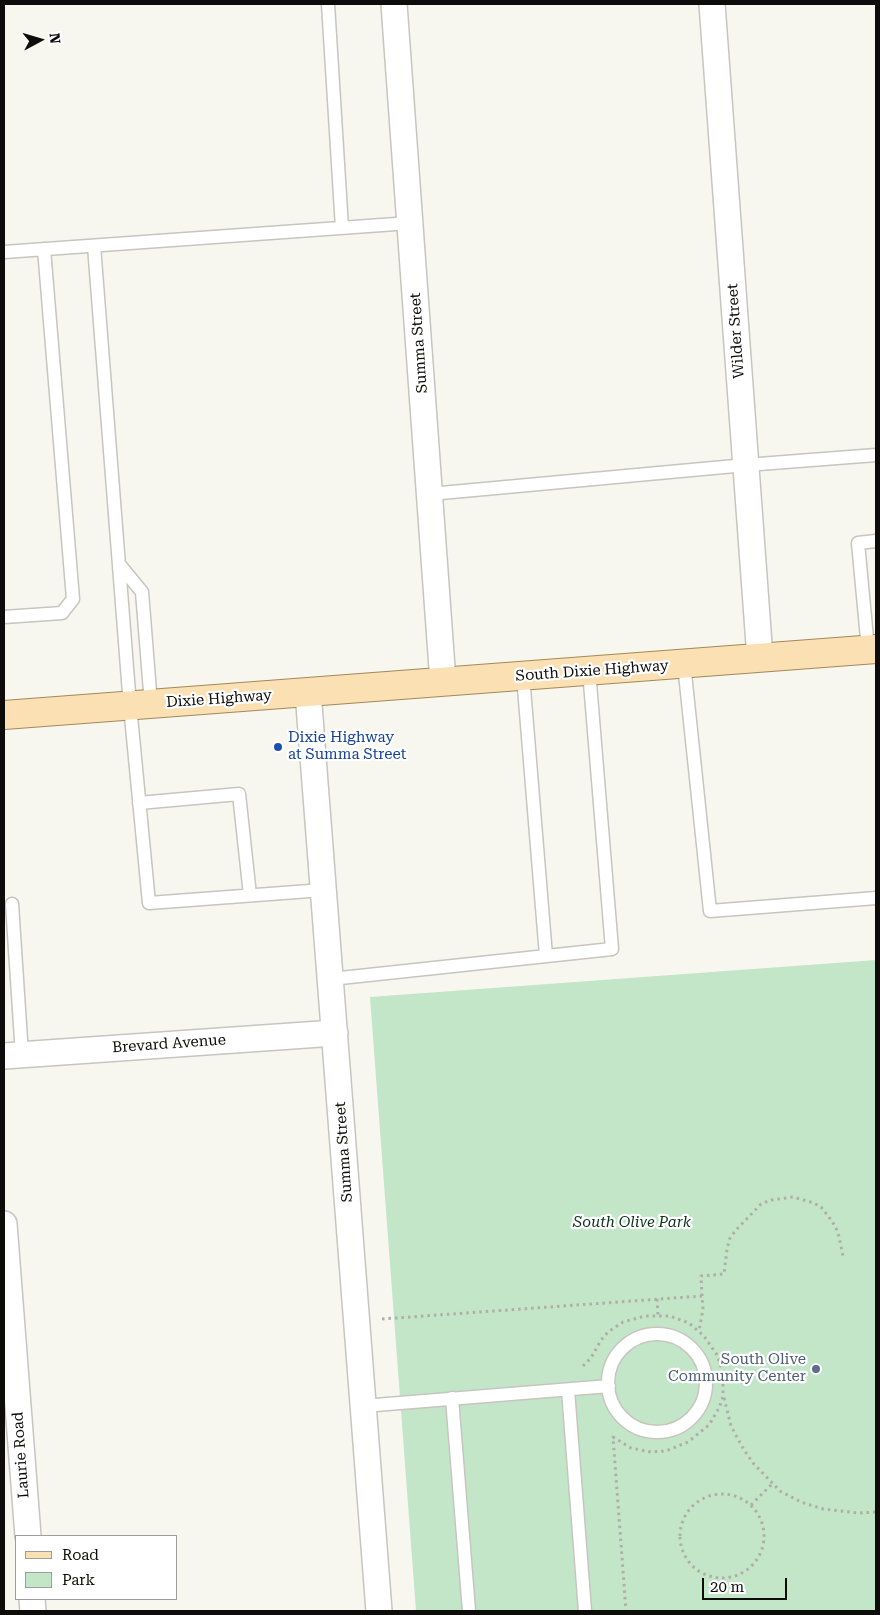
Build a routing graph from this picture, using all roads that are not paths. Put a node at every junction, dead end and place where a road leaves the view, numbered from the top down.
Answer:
1 (328, 4) edge
2 (394, 4) edge
3 (712, 4) edge
4 (410, 223) junction
5 (342, 228) junction
6 (94, 246) junction
7 (44, 249) junction
8 (4, 252) edge
9 (876, 455) edge
10 (746, 465) junction
11 (430, 494) junction
12 (876, 541) edge
13 (119, 564) junction
14 (4, 617) edge
15 (872, 649) edge
16 (760, 658) junction
17 (684, 664) junction
18 (589, 671) junction
19 (524, 676) junction
20 (444, 682) junction
21 (308, 692) junction
22 (141, 705) junction
23 (4, 715) edge
24 (139, 803) junction
25 (323, 890) junction
26 (250, 896) junction
27 (876, 898) edge
28 (12, 904) dead end
29 (546, 956) junction
30 (331, 980) junction
31 (335, 1033) junction
32 (13, 1055) edge
33 (4, 1224) edge
34 (608, 1386) junction
35 (568, 1390) junction
36 (452, 1398) junction
37 (363, 1406) junction
38 (28, 1535) edge
39 (379, 1611) edge
40 (469, 1611) edge
41 (585, 1611) edge

1 - 5 lane
2 - 4 street, Summa Street
3 - 10 street, Wilder Street
4 - 5 lane
4 - 11 street, Summa Street
5 - 6 lane
6 - 7 lane
6 - 13 lane
7 - 8 lane
7 - 14 lane
9 - 10 lane
10 - 11 lane
10 - 16 street, Wilder Street
11 - 20 street, Summa Street
12 - 15 lane
13 - 22 lane
13 - 22 lane
15 - 16 main road, South Dixie Highway
16 - 17 main road, South Dixie Highway
17 - 18 main road, South Dixie Highway
17 - 27 lane
18 - 19 main road, South Dixie Highway
18 - 29 lane
19 - 20 main road, South Dixie Highway
19 - 29 lane
20 - 21 main road, South Dixie Highway
21 - 22 main road, Dixie Highway
21 - 25 street, Summa Street
22 - 23 main road
22 - 24 lane
24 - 26 lane
24 - 26 lane
25 - 26 lane
25 - 30 street, Summa Street
28 - 32 lane
29 - 30 lane
30 - 31 street, Summa Street
31 - 32 street, Brevard Avenue
31 - 37 street, Summa Street
33 - 38 street, Laurie Road
34 - 34 lane
34 - 35 lane
35 - 36 lane
35 - 41 lane
36 - 37 lane
36 - 40 lane
37 - 39 street, Summa Street

